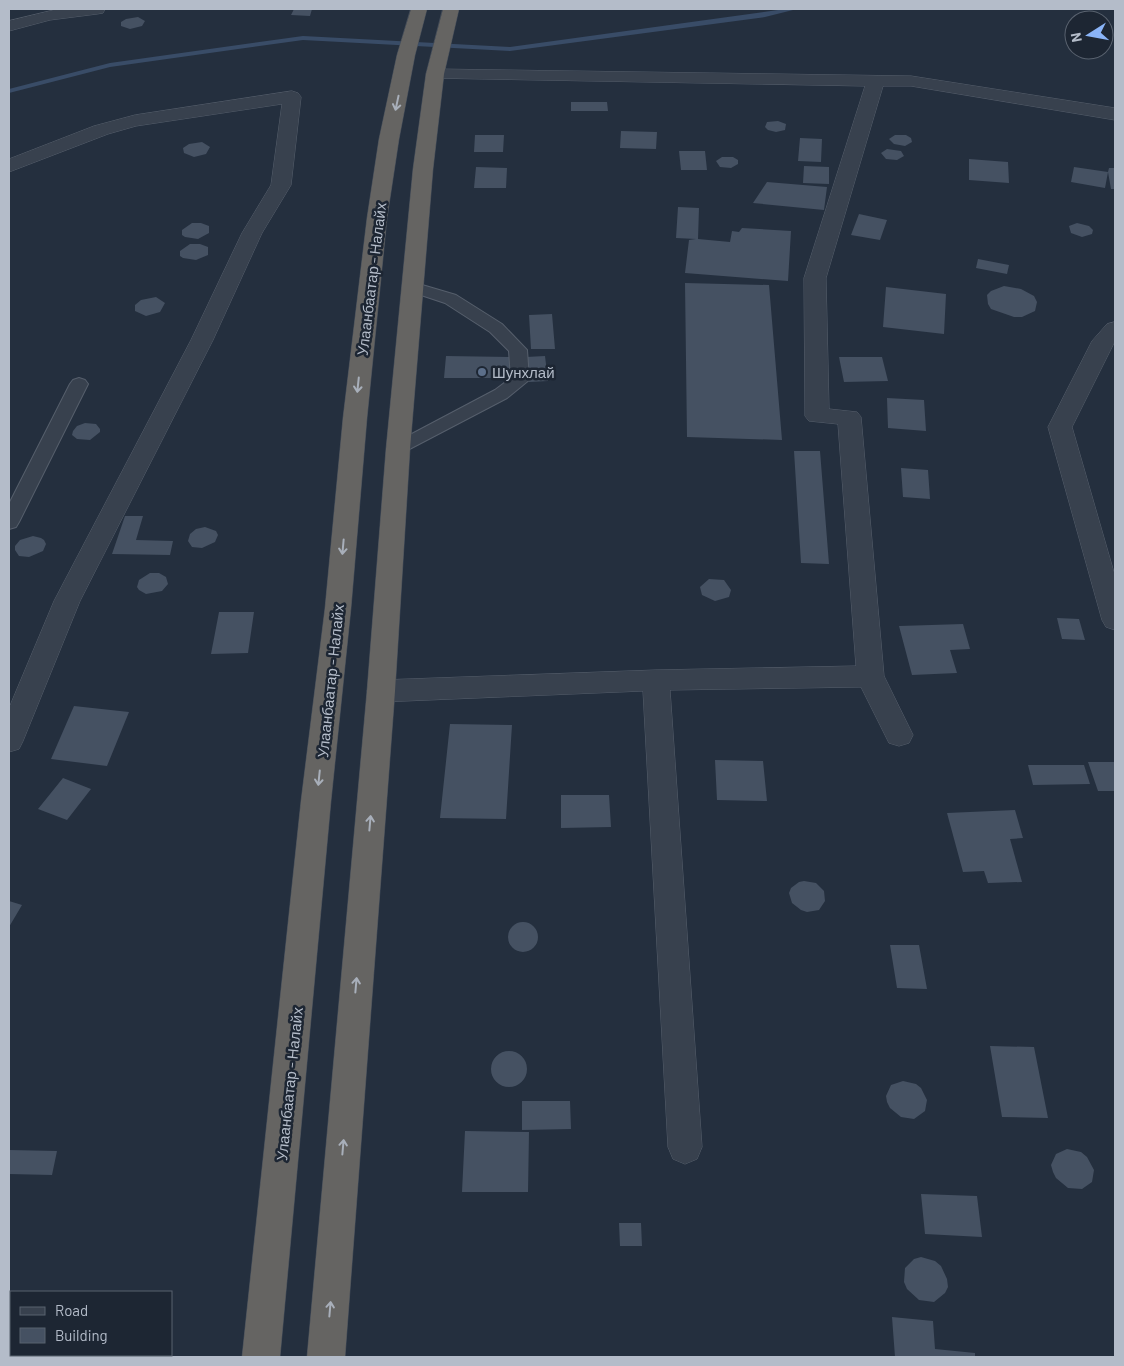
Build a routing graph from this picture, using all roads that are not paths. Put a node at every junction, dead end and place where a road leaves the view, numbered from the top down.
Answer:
1 (97, 9) edge
2 (417, 16) edge
3 (449, 16) edge
4 (9, 26) edge
5 (437, 65) junction
6 (876, 80) junction
7 (1115, 114) edge
8 (9, 166) edge
9 (412, 287) junction
10 (1115, 329) edge
11 (79, 384) dead end
12 (398, 449) junction
13 (9, 522) edge
14 (1115, 620) edge
15 (870, 676) junction
16 (656, 680) junction
17 (381, 691) junction
18 (899, 735) dead end
19 (9, 741) edge
20 (685, 1147) dead end
21 (261, 1357) edge
22 (326, 1357) edge

1 - 4 street
2 -> 21 highway, Улаанбаатар - Налайх
3 - 5 highway
5 - 6 street
5 - 9 highway
6 - 7 street
6 - 15 street
8 - 19 street
9 - 12 highway
9 - 12 lane
10 - 14 street
11 - 13 lane
12 - 17 highway
15 - 16 street
15 - 18 street
16 - 17 street
16 - 20 street
22 -> 17 highway

